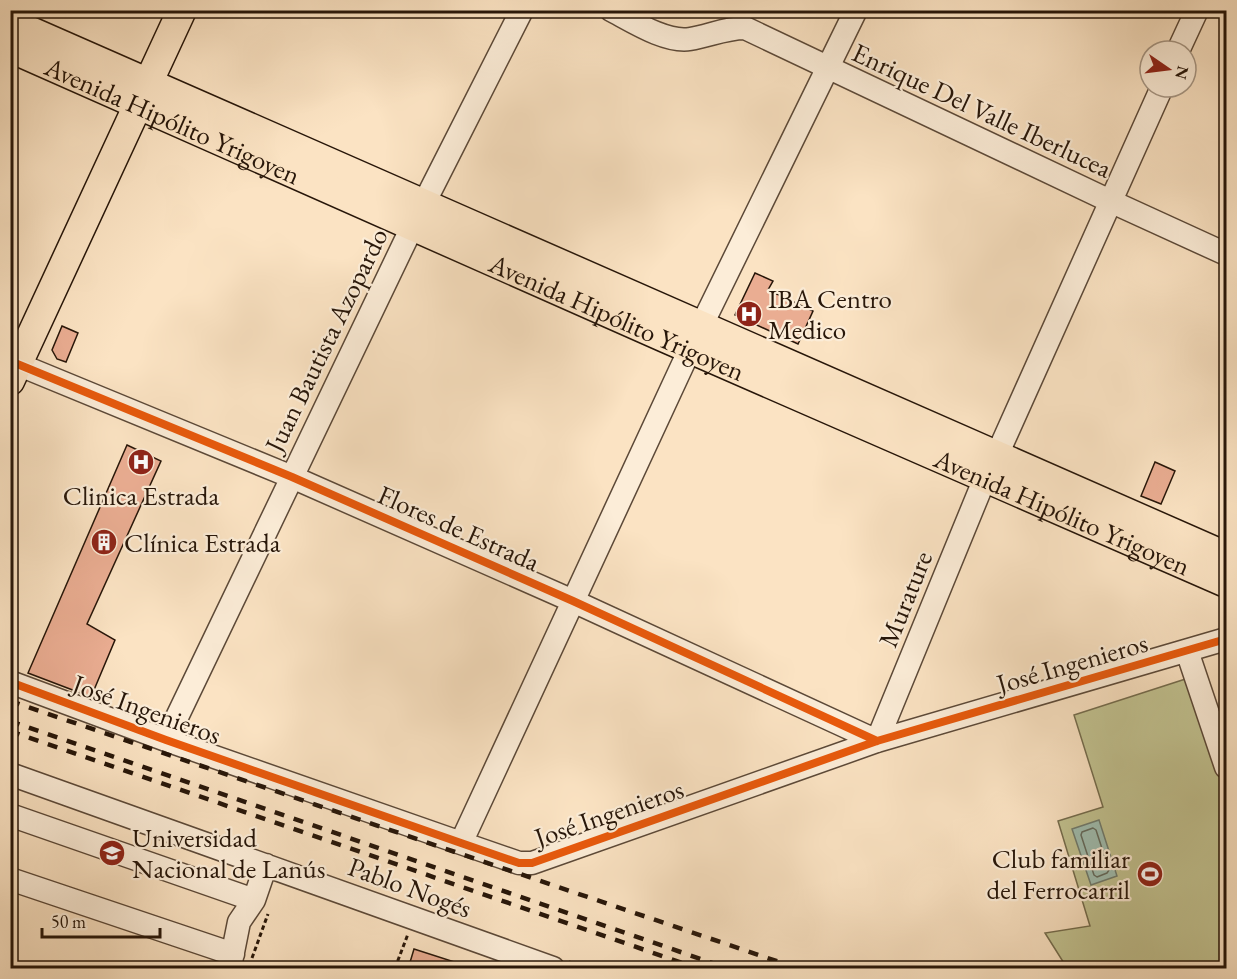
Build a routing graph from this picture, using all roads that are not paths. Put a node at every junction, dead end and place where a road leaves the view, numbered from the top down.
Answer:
1 (182, 10) edge
2 (522, 10) edge
3 (611, 10) edge
4 (856, 10) edge
5 (1197, 10) edge
6 (10, 22) edge
7 (1184, 39) edge
8 (10, 48) edge
9 (828, 68) junction
10 (144, 93) junction
11 (1157, 99) edge
12 (1110, 201) junction
13 (419, 214) junction
14 (1227, 254) edge
15 (696, 337) junction
16 (13, 369) edge
17 (991, 467) junction
18 (292, 477) junction
19 (1226, 556) edge
20 (1227, 583) edge
21 (573, 601) junction
22 (1227, 639) edge
23 (1187, 651) junction
24 (10, 682) edge
25 (166, 740) junction
26 (877, 741) junction
27 (1227, 767) edge
28 (10, 774) edge
29 (10, 815) edge
30 (461, 843) junction
31 (266, 865) junction
32 (10, 879) edge
33 (261, 906) junction
34 (238, 961) edge
35 (553, 969) edge

1 - 10 main road
2 - 13 street, Juan Bautista Azopardo
3 - 9 street, Enrique Del Valle Iberlucea
4 - 9 street
5 - 7 street
6 - 10 main road, Avenida Hipólito Yrigoyen
8 - 10 main road, Avenida Hipólito Yrigoyen
9 - 12 street, Enrique Del Valle Iberlucea
9 - 15 street
10 - 13 main road, Avenida Hipólito Yrigoyen
10 - 16 main road
11 - 12 street, Murature
12 - 14 street, Enrique Del Valle Iberlucea
12 - 17 street, Murature
13 - 15 main road, Avenida Hipólito Yrigoyen
13 - 18 street, Juan Bautista Azopardo
15 - 17 main road, Avenida Hipólito Yrigoyen
15 - 21 street
16 - 18 street, Flores de Estrada
17 - 19 main road, Avenida Hipólito Yrigoyen
17 - 20 main road, Avenida Hipólito Yrigoyen
17 - 26 street, Murature
18 - 21 street, Flores de Estrada
18 - 25 street, Juan Bautista Azopardo
21 - 26 street, Flores de Estrada
21 - 30 street
22 - 23 street, José Ingenieros
23 - 26 street, José Ingenieros
23 - 27 street
24 - 25 street, José Ingenieros
25 - 30 street, José Ingenieros
26 - 30 street, José Ingenieros
28 - 31 street, Pablo Nogés
29 - 33 street
31 - 33 street
31 - 35 street, Pablo Nogés
32 - 34 street
33 - 34 street

